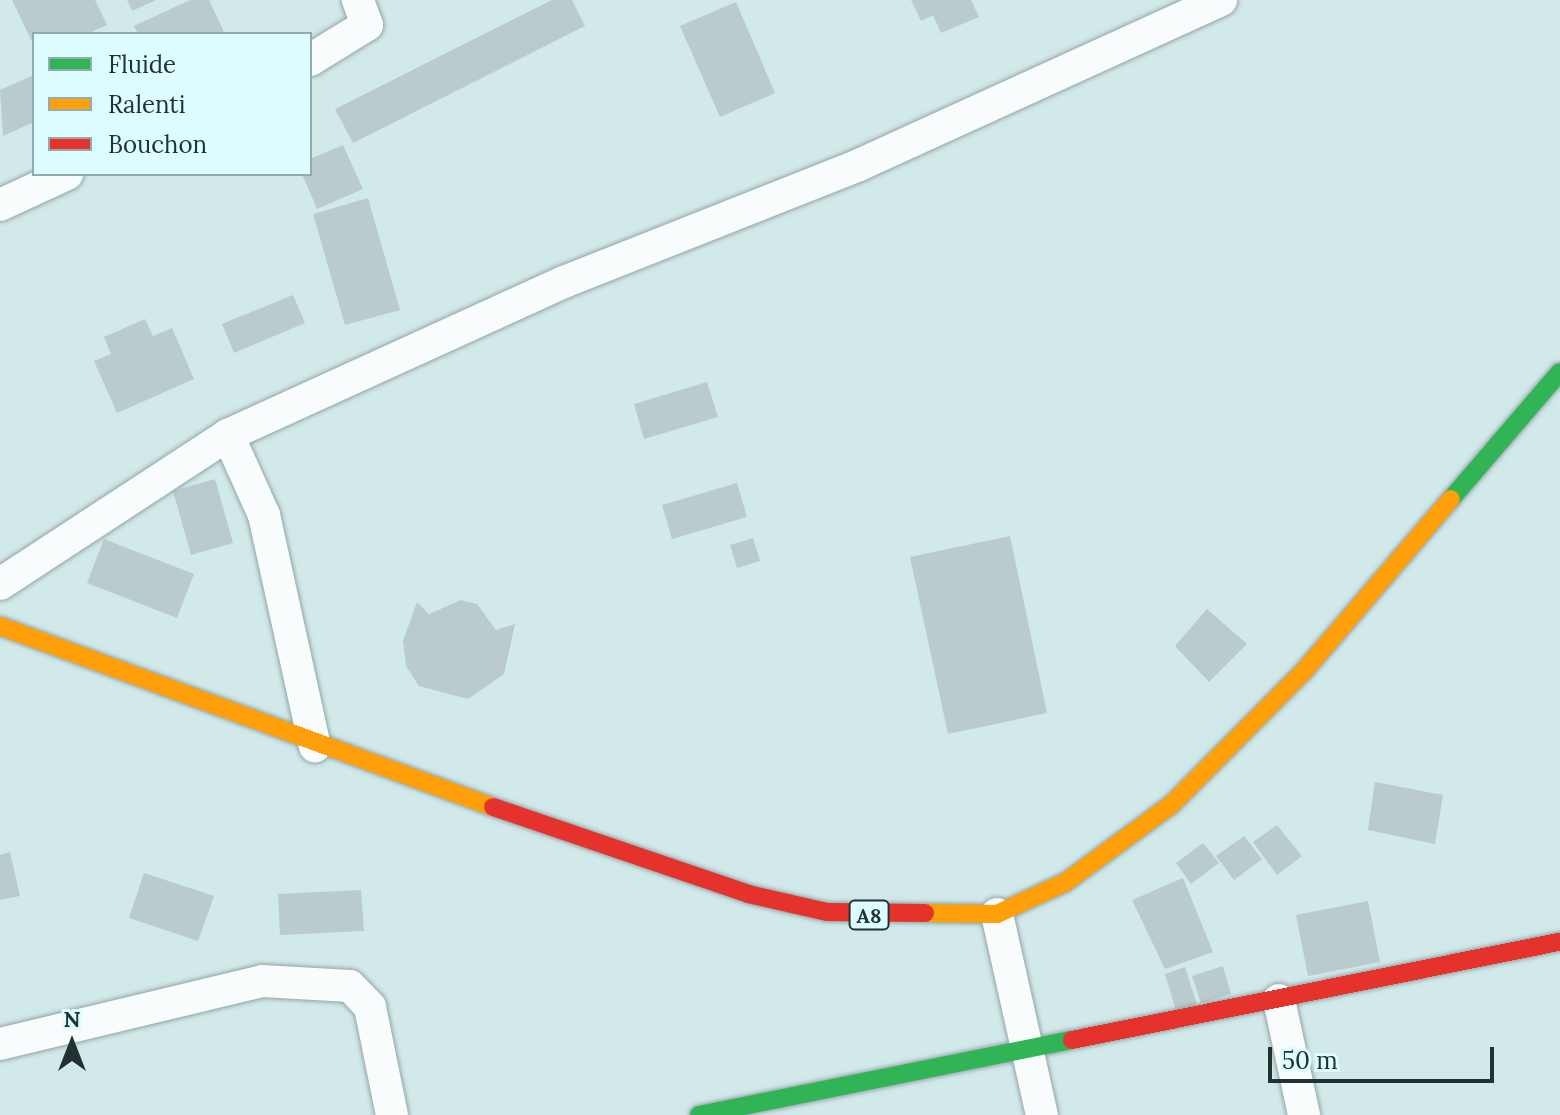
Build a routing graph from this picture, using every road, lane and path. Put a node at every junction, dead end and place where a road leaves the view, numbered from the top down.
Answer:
1 (358, 0) edge
2 (1221, 0) edge
3 (312, 59) edge
4 (63, 176) edge
5 (0, 205) edge
6 (1560, 372) edge
7 (228, 435) junction
8 (0, 584) edge
9 (0, 626) edge
10 (315, 746) junction
11 (997, 914) junction
12 (1560, 942) edge
13 (1279, 1000) junction
14 (0, 1044) edge
15 (1028, 1052) junction
16 (803, 1104) edge
17 (392, 1115) edge
18 (699, 1115) edge
19 (1042, 1115) edge
20 (1304, 1115) edge

1 - 3 street
2 - 7 street
4 - 5 street
6 - 11 main road, A8
7 - 8 street
7 - 10 street
9 - 10 main road, A8
10 - 11 main road, A8
11 - 15 street
12 - 13 main road
13 - 15 main road
13 - 20 street
14 - 17 street
15 - 16 main road
15 - 19 street
16 - 18 main road

